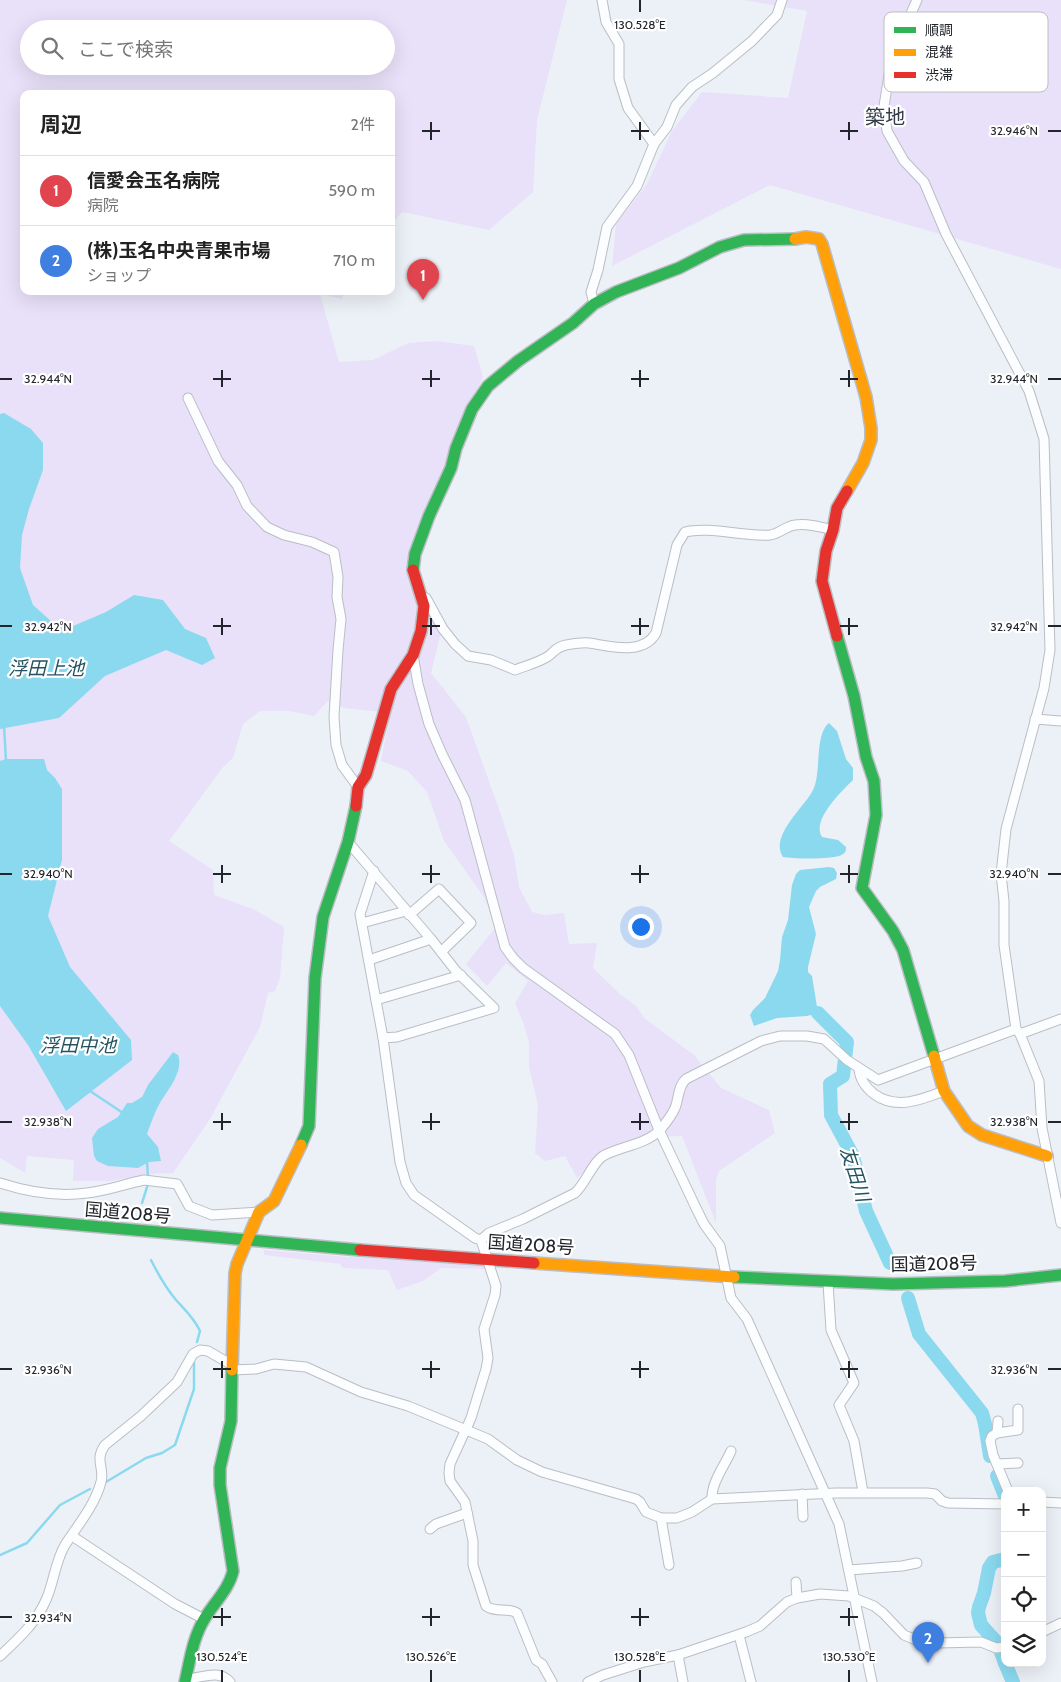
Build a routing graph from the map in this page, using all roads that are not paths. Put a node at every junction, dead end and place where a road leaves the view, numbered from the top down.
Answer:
1 (602, 0) edge
2 (782, 0) edge
3 (917, 0) edge
4 (912, 12) edge
5 (886, 92) edge
6 (654, 144) junction
7 (594, 304) junction
8 (188, 398) dead end
9 (833, 530) junction
10 (416, 580) junction
11 (413, 655) junction
12 (1035, 719) junction
13 (1061, 721) edge
14 (358, 787) junction
15 (348, 842) junction
16 (374, 871) junction
17 (408, 913) junction
18 (362, 923) junction
19 (431, 939) junction
20 (442, 952) junction
21 (369, 960) junction
22 (461, 975) junction
23 (376, 1000) junction
24 (1061, 1019) edge
25 (1018, 1032) junction
26 (383, 1038) junction
27 (935, 1059) junction
28 (859, 1069) junction
29 (944, 1090) junction
30 (659, 1130) junction
31 (1047, 1156) junction
32 (0, 1183) edge
33 (259, 1212) junction
34 (0, 1218) edge
35 (1061, 1223) edge
36 (481, 1240) junction
37 (248, 1241) junction
38 (487, 1260) junction
39 (1061, 1275) edge
40 (728, 1276) junction
41 (828, 1283) junction
42 (232, 1367) junction
43 (1018, 1409) dead end
44 (998, 1421) dead end
45 (466, 1429) junction
46 (997, 1433) junction
47 (731, 1451) dead end
48 (1018, 1463) dead end
49 (997, 1464) junction
50 (1006, 1487) edge
51 (863, 1492) junction
52 (802, 1494) junction
53 (826, 1494) junction
54 (712, 1499) junction
55 (1046, 1502) edge
56 (1061, 1503) edge
57 (1001, 1504) edge
58 (467, 1513) junction
59 (803, 1517) dead end
60 (661, 1518) junction
61 (430, 1529) dead end
62 (72, 1536) junction
63 (917, 1563) dead end
64 (669, 1565) dead end
65 (849, 1570) junction
66 (796, 1582) dead end
67 (797, 1598) junction
68 (854, 1598) junction
69 (204, 1620) junction
70 (1061, 1623) edge
71 (1046, 1630) edge
72 (739, 1635) junction
73 (1001, 1648) edge
74 (678, 1654) junction
75 (0, 1656) edge
76 (185, 1680) edge
77 (230, 1682) edge
78 (552, 1682) edge
79 (588, 1682) edge
80 (683, 1682) edge
81 (751, 1682) edge
82 (872, 1682) edge

1 - 6 street
2 - 6 street
3 - 4 street
5 - 12 street
6 - 7 street
7 - 9 main road
7 - 10 main road
8 - 14 street
9 - 10 street
9 - 27 main road
10 - 11 main road
11 - 14 main road
11 - 30 street
12 - 13 street
12 - 25 street
14 - 15 main road
15 - 16 street
15 - 33 main road
16 - 17 street
16 - 18 street
17 - 18 street
17 - 19 street
17 - 20 street
18 - 21 street
19 - 20 street
19 - 21 street
20 - 22 street
21 - 23 street
22 - 23 street
22 - 26 street
23 - 26 street
24 - 25 street
25 - 27 street
25 - 31 street
26 - 36 street
27 - 28 street
27 - 29 main road
28 - 29 street
28 - 30 street
29 - 31 main road
30 - 36 street
30 - 40 street
31 - 35 street
32 - 33 street
33 - 37 main road
34 - 37 main road, 国道208号
36 - 38 street
37 - 38 main road, 国道208号
37 - 42 main road
38 - 40 main road, 国道208号
38 - 45 street
39 - 41 main road, 国道208号
40 - 41 main road, 国道208号
40 - 53 street
41 - 51 street
42 - 45 street
42 - 62 street
42 - 69 main road
43 - 46 street
44 - 46 street
45 - 58 street
45 - 60 street
46 - 49 street
47 - 54 street
48 - 49 street
49 - 50 street
51 - 53 street
51 - 57 street
52 - 53 street
52 - 54 street
52 - 59 street
53 - 65 street
54 - 60 street
55 - 56 street
58 - 61 street
58 - 78 street
60 - 64 street
62 - 69 street
62 - 75 street
63 - 65 street
65 - 68 street
66 - 67 street
67 - 68 street
67 - 72 street
68 - 73 street
68 - 82 street
69 - 76 main road
70 - 71 street
72 - 74 street
72 - 81 street
74 - 79 street
74 - 80 street
76 - 77 street

